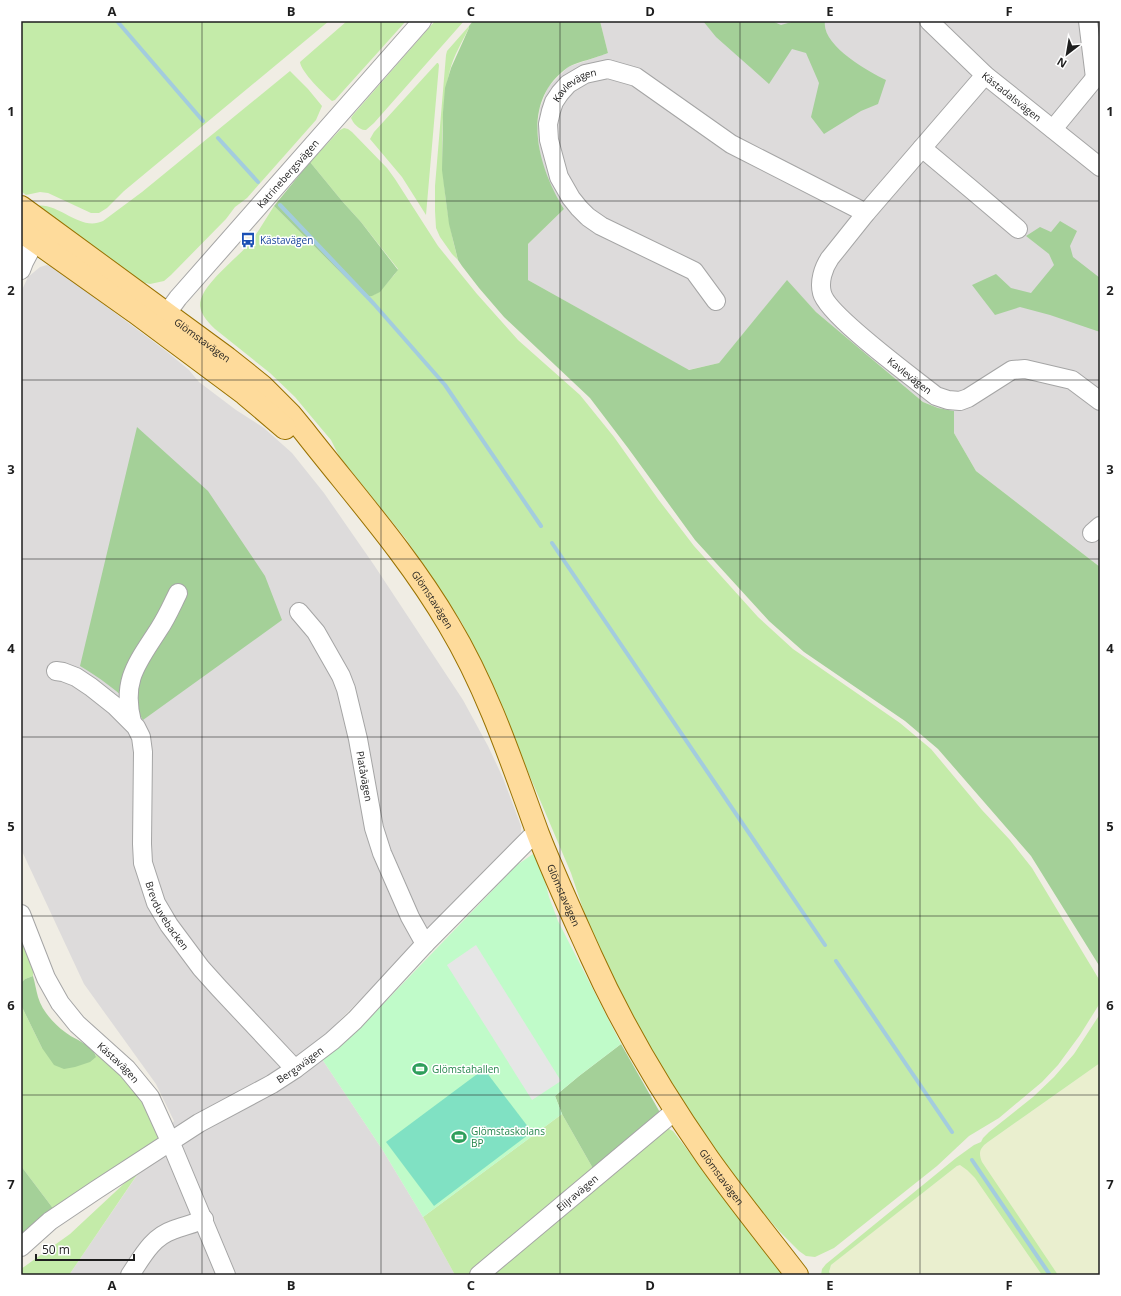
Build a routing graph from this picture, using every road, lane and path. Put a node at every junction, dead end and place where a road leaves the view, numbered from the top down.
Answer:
1 (422, 21) edge
2 (928, 21) edge
3 (1088, 21) edge
4 (985, 75) junction
5 (1097, 78) edge
6 (1053, 129) junction
7 (922, 148) junction
8 (1100, 167) edge
9 (21, 207) edge
10 (866, 213) junction
11 (1018, 229) dead end
12 (33, 232) edge
13 (21, 270) edge
14 (716, 301) dead end
15 (161, 321) junction
16 (1100, 401) edge
17 (178, 593) dead end
18 (299, 612) dead end
19 (56, 671) dead end
20 (132, 722) junction
21 (537, 830) junction
22 (21, 914) edge
23 (425, 944) junction
24 (295, 1069) junction
25 (676, 1110) junction
26 (170, 1141) junction
27 (204, 1219) junction
28 (21, 1247) edge
29 (130, 1275) edge
30 (226, 1275) edge
31 (478, 1275) edge
32 (797, 1275) edge

1 - 15 street, Katrinebergsvägen
2 - 4 street, Kästadalsvägen
3 - 5 street
4 - 6 street, Kästadalsvägen
4 - 7 street, Kavlevägen
5 - 6 street
6 - 8 street, Kästadalsvägen
7 - 10 street, Kavlevägen
7 - 11 street
9 - 12 main road, Glömstavägen
10 - 14 street, Kavlevägen
10 - 16 street, Kavlevägen
12 - 13 street
12 - 15 main road, Glömstavägen
15 - 21 main road, Glömstavägen
17 - 20 street, Brevduvebacken
18 - 23 street, Platåvägen
19 - 20 street, Brevduvebacken
20 - 24 street, Brevduvebacken
21 - 23 street, Bergavägen
21 - 25 main road, Glömstavägen
22 - 26 street, Kästavägen
23 - 24 street, Bergavägen
24 - 26 street, Bergavägen
25 - 31 street, Eiijravägen
25 - 32 main road, Glömstavägen
26 - 27 street, Kästavägen
26 - 28 street, Bergavägen
27 - 29 street
27 - 30 street, Kästavägen

